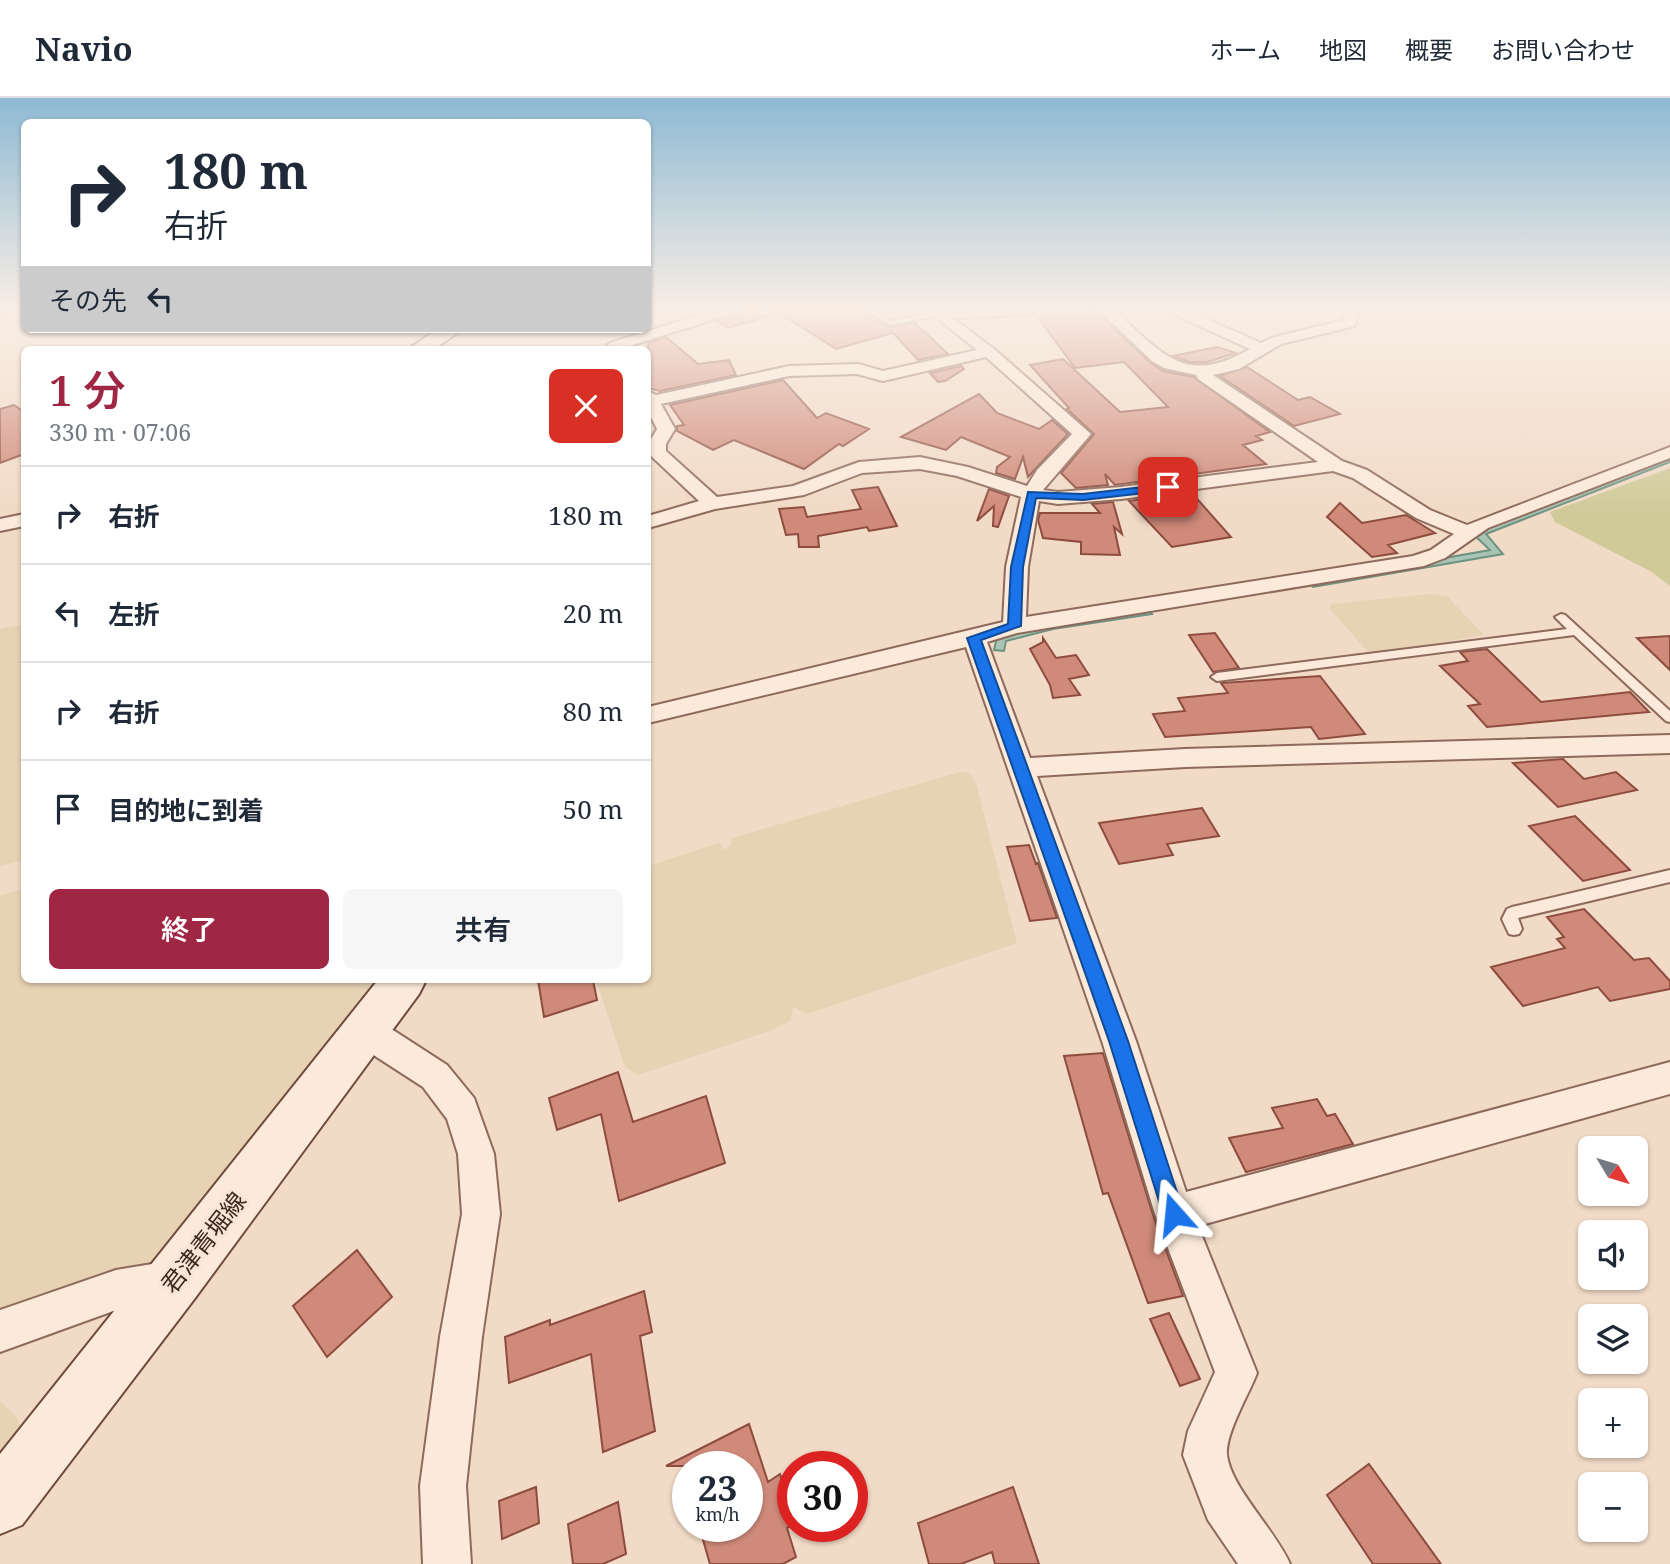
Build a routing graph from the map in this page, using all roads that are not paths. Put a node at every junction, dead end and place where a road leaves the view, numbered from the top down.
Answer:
1 (762, 376) edge
2 (1017, 376) edge
3 (1205, 376) edge
4 (651, 399) edge
5 (651, 403) edge
6 (1670, 452) edge
7 (1335, 465) junction
8 (1031, 494) junction
9 (713, 503) junction
10 (21, 521) edge
11 (651, 521) edge
12 (0, 525) edge
13 (1467, 532) junction
14 (1560, 617) dead end
15 (1014, 626) junction
16 (1576, 631) junction
17 (974, 638) junction
18 (1217, 677) dead end
19 (651, 714) edge
20 (1670, 718) edge
21 (1670, 744) edge
22 (1020, 768) junction
23 (1670, 876) edge
24 (1514, 929) dead end
25 (402, 983) edge
26 (367, 1032) junction
27 (1670, 1078) edge
28 (1174, 1214) junction
29 (176, 1279) junction
30 (0, 1331) edge
31 (0, 1503) edge
32 (447, 1564) edge
33 (1266, 1564) edge

1 - 4 street
2 - 8 street
3 - 7 street
5 - 9 street
6 - 13 street
7 - 8 street
7 - 13 street
8 - 9 street
8 - 15 street
9 - 11 street
10 - 12 street
13 - 15 street
14 - 16 lane
15 - 17 street
16 - 18 lane
16 - 20 lane
17 - 19 street
17 - 22 street
21 - 22 street
22 - 28 street
23 - 24 lane
25 - 26 main road, 君津青堀線
26 - 29 main road, 君津青堀線
26 - 32 street
27 - 28 street
28 - 33 street
29 - 30 street
29 - 31 main road, 君津青堀線

